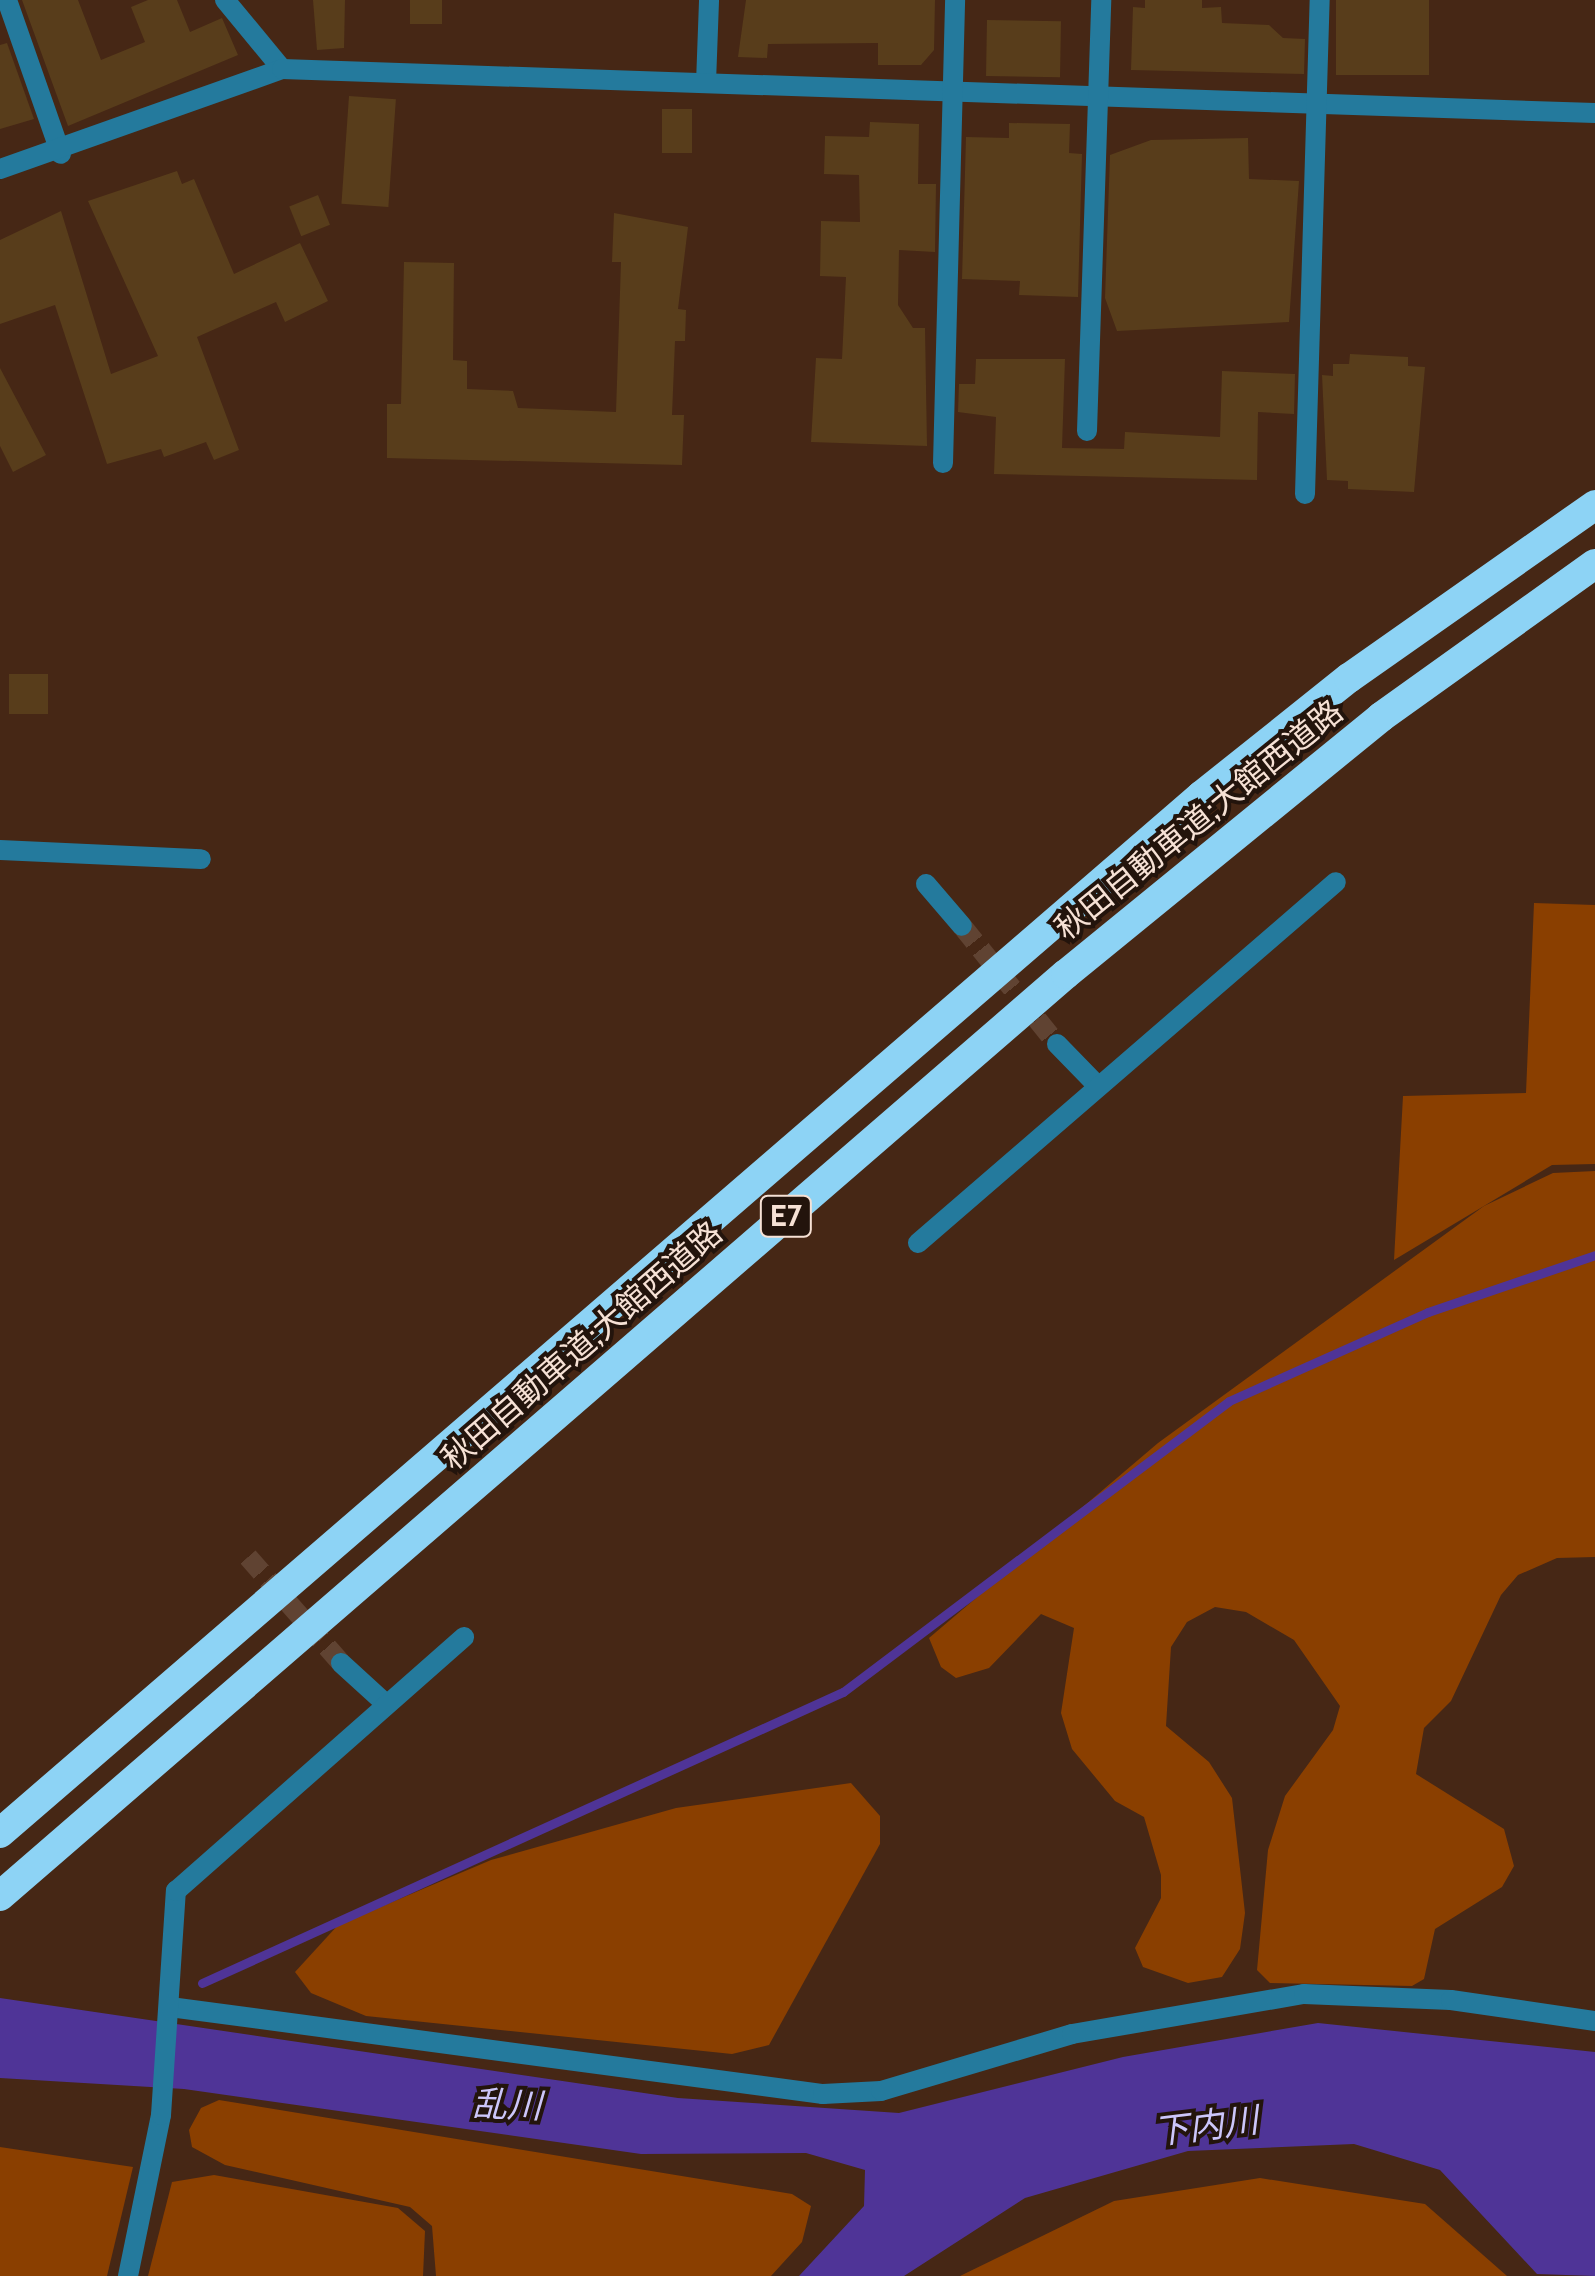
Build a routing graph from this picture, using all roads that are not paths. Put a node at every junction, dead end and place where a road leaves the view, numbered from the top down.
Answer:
1 (7, 0) edge
2 (225, 0) edge
3 (709, 0) edge
4 (955, 0) edge
5 (1101, 0) edge
6 (1320, 0) edge
7 (282, 69) junction
8 (706, 83) junction
9 (952, 91) junction
10 (1098, 96) junction
11 (1317, 104) junction
12 (1595, 113) edge
13 (60, 154) junction
14 (0, 169) edge
15 (1087, 431) dead end
16 (942, 463) dead end
17 (1305, 494) dead end
18 (1595, 505) edge
19 (1595, 564) edge
20 (0, 850) edge
21 (201, 859) dead end
22 (1336, 882) dead end
23 (926, 884) dead end
24 (962, 926) tunnel mouth
25 (1057, 1044) tunnel mouth
26 (1095, 1083) junction
27 (918, 1243) dead end
28 (464, 1637) dead end
29 (341, 1662) tunnel mouth
30 (386, 1704) junction
31 (0, 1832) edge
32 (0, 1896) edge
33 (170, 2016) junction
34 (1595, 2020) edge
35 (128, 2276) edge

1 - 13 street
2 - 7 street
3 - 8 street
4 - 9 street
5 - 10 street
6 - 11 street
7 - 8 street
7 - 13 street
8 - 9 street
9 - 10 street
9 - 16 street
10 - 11 street
10 - 15 street
11 - 12 street
11 - 17 street
13 - 14 street
18 - 31 highway, 秋田自動車道;大館西道路 / E7
19 - 32 highway, 秋田自動車道;大館西道路 / E7
20 - 21 street
22 - 26 street
23 - 24 street
25 - 26 street
26 - 27 street
28 - 30 street
29 - 30 street
30 - 33 street
33 - 34 street
33 - 35 street

